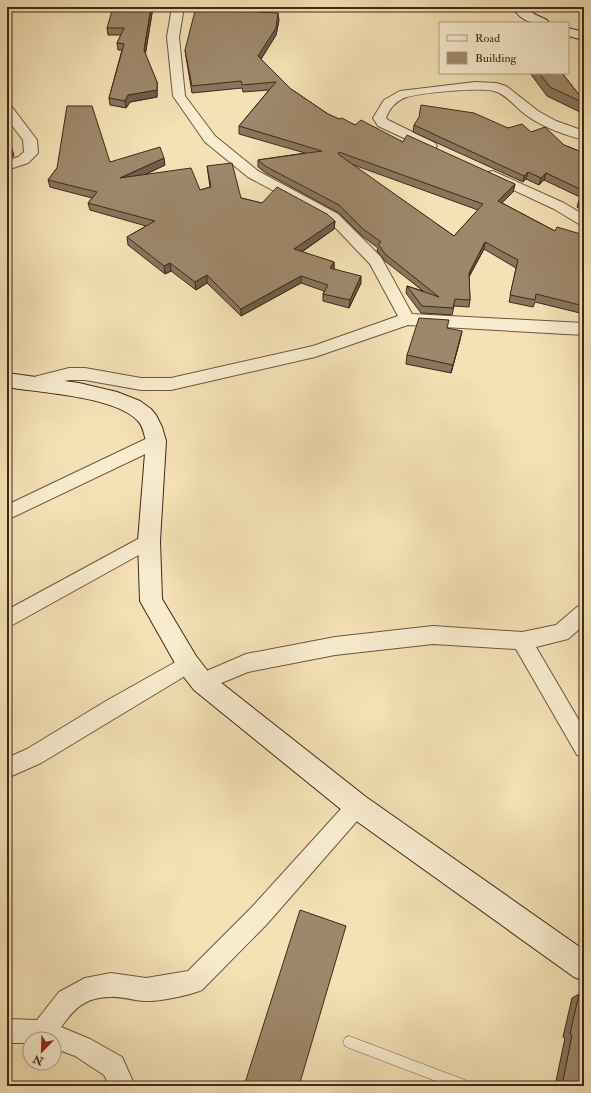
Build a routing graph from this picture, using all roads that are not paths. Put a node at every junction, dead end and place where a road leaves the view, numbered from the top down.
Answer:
1 (178, 7) edge
2 (519, 7) edge
3 (540, 22) edge
4 (569, 32) edge
5 (584, 36) edge
6 (7, 110) edge
7 (584, 136) edge
8 (441, 151) edge
9 (7, 166) edge
10 (484, 171) edge
11 (584, 221) edge
12 (407, 319) junction
13 (584, 329) edge
14 (18, 382) edge
15 (156, 441) junction
16 (7, 512) edge
17 (150, 541) junction
18 (584, 614) edge
19 (7, 620) edge
20 (522, 641) junction
21 (195, 673) junction
22 (584, 748) edge
23 (7, 768) edge
24 (357, 806) junction
25 (584, 967) edge
26 (7, 1031) edge
27 (29, 1031) edge
28 (43, 1031) edge
29 (62, 1039) edge
30 (349, 1042) dead end
31 (123, 1086) edge
32 (465, 1086) edge

1 - 12 street
2 - 3 street
4 - 5 street
6 - 9 street
7 - 8 street
10 - 11 street
12 - 13 street
12 - 14 street
14 - 15 street
15 - 16 street
15 - 17 street
17 - 19 street
17 - 21 street
18 - 20 street
20 - 21 street
20 - 22 street
21 - 23 street
21 - 24 street
24 - 25 street
24 - 28 street
26 - 27 street
29 - 31 street
30 - 32 lane

